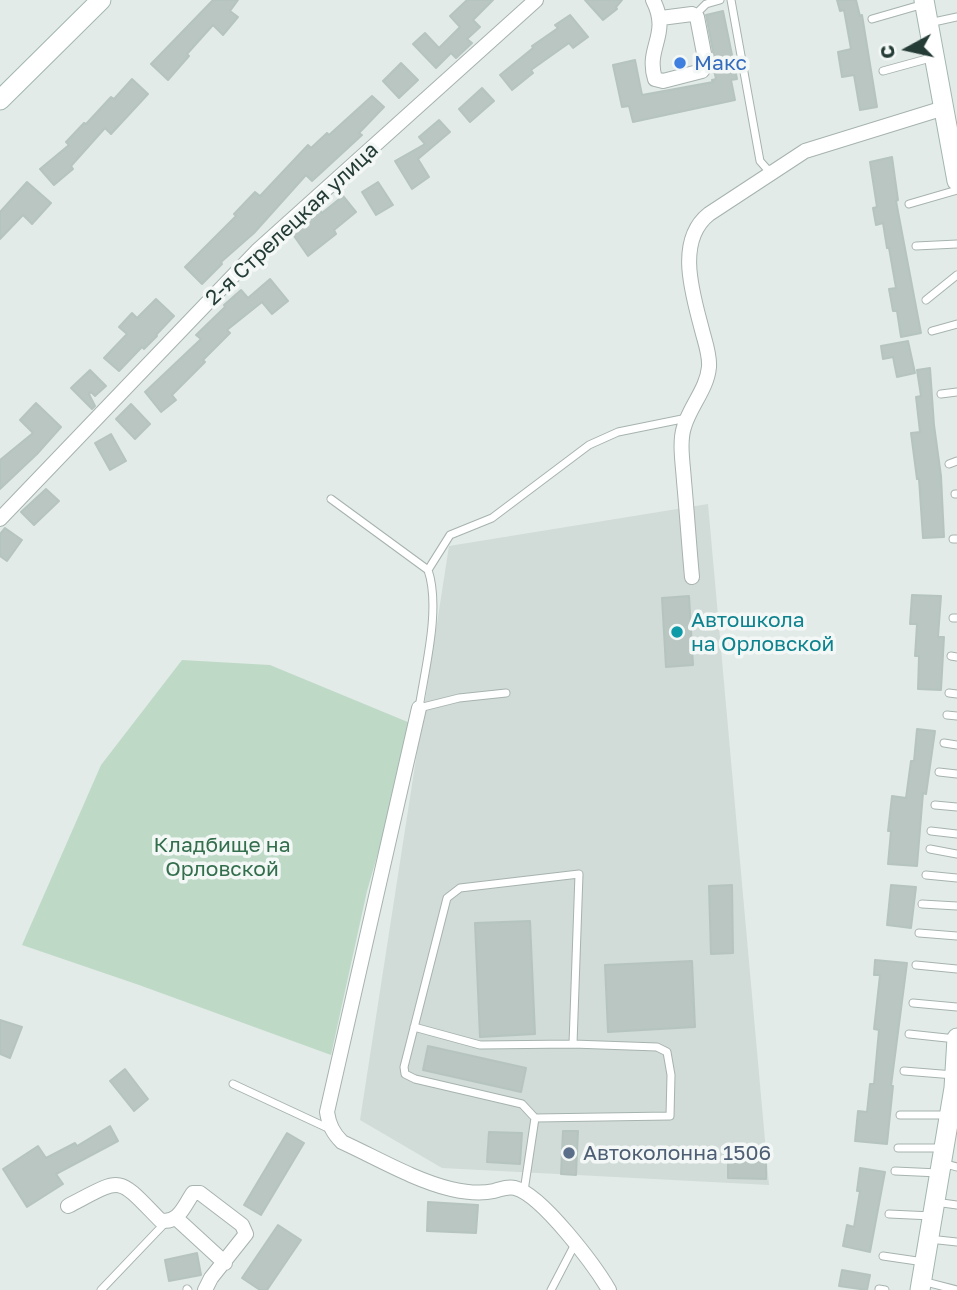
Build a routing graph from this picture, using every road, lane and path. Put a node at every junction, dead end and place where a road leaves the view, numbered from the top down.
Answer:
1 (101, 0) edge
2 (536, 0) edge
3 (653, 0) edge
4 (720, 0) edge
5 (731, 0) edge
6 (926, 9) edge
7 (695, 15) junction
8 (957, 17) edge
9 (661, 18) junction
10 (872, 19) dead end
11 (934, 57) junction
12 (883, 71) dead end
13 (0, 100) edge
14 (949, 117) edge
15 (778, 169) junction
16 (957, 181) edge
17 (957, 190) edge
18 (909, 204) dead end
19 (957, 244) edge
20 (916, 246) dead end
21 (957, 275) edge
22 (926, 300) dead end
23 (957, 324) edge
24 (932, 331) dead end
25 (957, 392) edge
26 (941, 394) dead end
27 (688, 418) junction
28 (331, 499) dead end
29 (0, 519) edge
30 (428, 570) junction
31 (692, 577) dead end
32 (506, 693) dead end
33 (419, 708) junction
34 (947, 715) dead end
35 (957, 716) edge
36 (944, 743) dead end
37 (957, 745) edge
38 (939, 772) dead end
39 (957, 774) edge
40 (934, 805) dead end
41 (957, 807) edge
42 (931, 831) dead end
43 (957, 834) edge
44 (930, 849) dead end
45 (957, 854) edge
46 (926, 875) dead end
47 (957, 878) edge
48 (922, 904) dead end
49 (957, 906) edge
50 (919, 933) dead end
51 (957, 936) edge
52 (916, 965) dead end
53 (957, 970) edge
54 (913, 1003) dead end
55 (957, 1007) edge
56 (414, 1027) junction
57 (909, 1034) dead end
58 (573, 1044) junction
59 (957, 1044) edge
60 (904, 1071) dead end
61 (233, 1084) dead end
62 (955, 1086) edge
63 (900, 1115) dead end
64 (535, 1118) junction
65 (332, 1130) junction
66 (948, 1147) edge
67 (898, 1148) dead end
68 (895, 1171) dead end
69 (524, 1191) junction
70 (957, 1205) edge
71 (68, 1206) dead end
72 (933, 1209) junction
73 (889, 1214) dead end
74 (171, 1220) junction
75 (929, 1238) junction
76 (957, 1242) edge
77 (575, 1244) junction
78 (883, 1256) dead end
79 (225, 1263) junction
80 (922, 1278) edge
81 (101, 1290) edge
82 (205, 1290) edge
83 (551, 1290) edge
84 (609, 1290) edge
85 (957, 1290) edge

1 - 13 main road
2 - 29 street, 2-я Стрелецкая улица
3 - 9 street
4 - 7 lane
5 - 15 lane
6 - 8 lane
6 - 10 lane
6 - 11 main road
7 - 9 street
7 - 9 street
11 - 12 lane
11 - 14 main road
14 - 15 street
14 - 16 main road
15 - 27 street
17 - 18 lane
19 - 20 lane
21 - 22 lane
23 - 24 lane
25 - 26 lane
27 - 30 lane
27 - 31 street
28 - 30 lane
30 - 33 lane
32 - 33 lane
33 - 65 street
34 - 35 lane
36 - 37 lane
38 - 39 lane
40 - 41 lane
42 - 43 lane
44 - 45 lane
46 - 47 lane
48 - 49 lane
50 - 51 lane
52 - 53 lane
54 - 55 lane
56 - 58 lane
56 - 58 lane
56 - 64 lane
57 - 59 lane
58 - 64 lane
59 - 62 main road
60 - 62 lane
61 - 65 lane
62 - 66 main road
63 - 66 lane
64 - 69 lane
65 - 69 street
66 - 67 lane
66 - 68 lane
66 - 72 main road
69 - 77 street
70 - 72 lane
71 - 74 street
72 - 73 lane
72 - 75 main road
74 - 79 street
74 - 79 street
74 - 81 lane
75 - 76 lane
75 - 80 main road
77 - 83 lane
77 - 84 street
78 - 80 lane
79 - 82 street
80 - 85 lane

